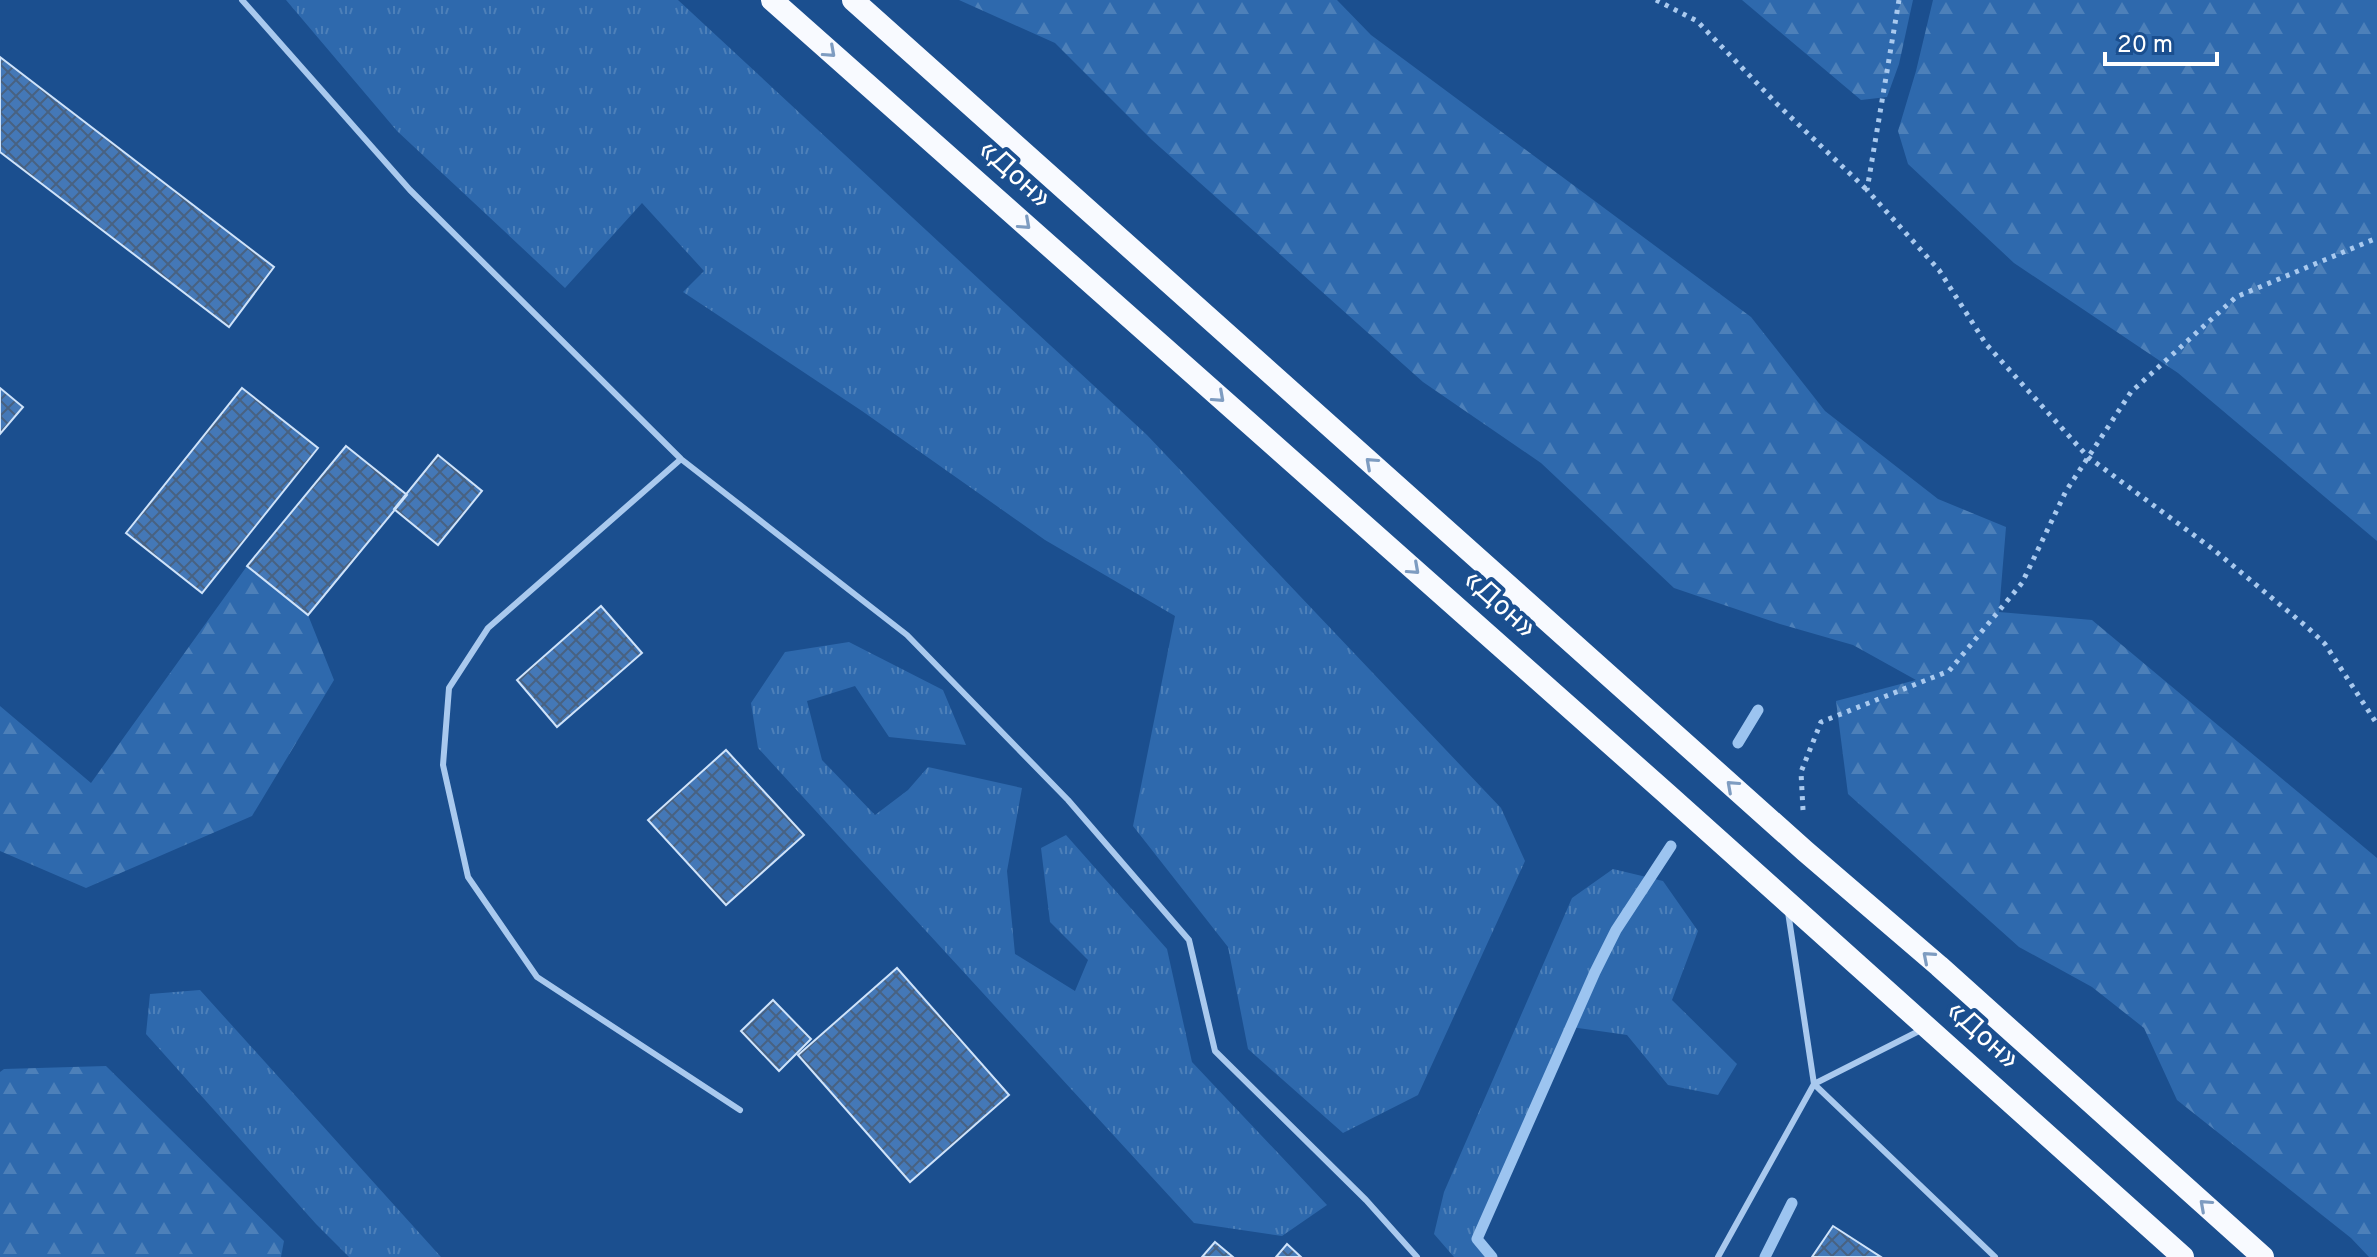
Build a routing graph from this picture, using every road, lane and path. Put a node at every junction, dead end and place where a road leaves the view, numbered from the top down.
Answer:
1 (242, 0) edge
2 (772, 0) edge
3 (853, 0) edge
4 (1656, 0) edge
5 (1899, 0) edge
6 (1867, 190) junction
7 (2377, 238) edge
8 (2088, 457) junction
9 (681, 459) junction
10 (2377, 724) edge
11 (1805, 851) junction
12 (1786, 901) junction
13 (1927, 1027) junction
14 (1814, 1084) junction
15 (740, 1110) dead end
16 (1417, 1257) edge
17 (1718, 1257) edge
18 (1995, 1257) edge
19 (2183, 1257) edge
20 (2263, 1257) edge

1 - 9 lane
2 -> 12 highway, «Дон»
11 -> 3 highway
4 - 6 path
5 - 6 path
6 - 8 path
7 - 8 path
8 - 10 path
8 - 11 path
9 - 15 lane
9 - 16 lane
20 -> 11 highway
12 - 13 highway, «Дон»
12 - 14 lane
13 - 14 lane
13 - 19 highway, «Дон»
14 - 17 lane
14 - 18 lane

